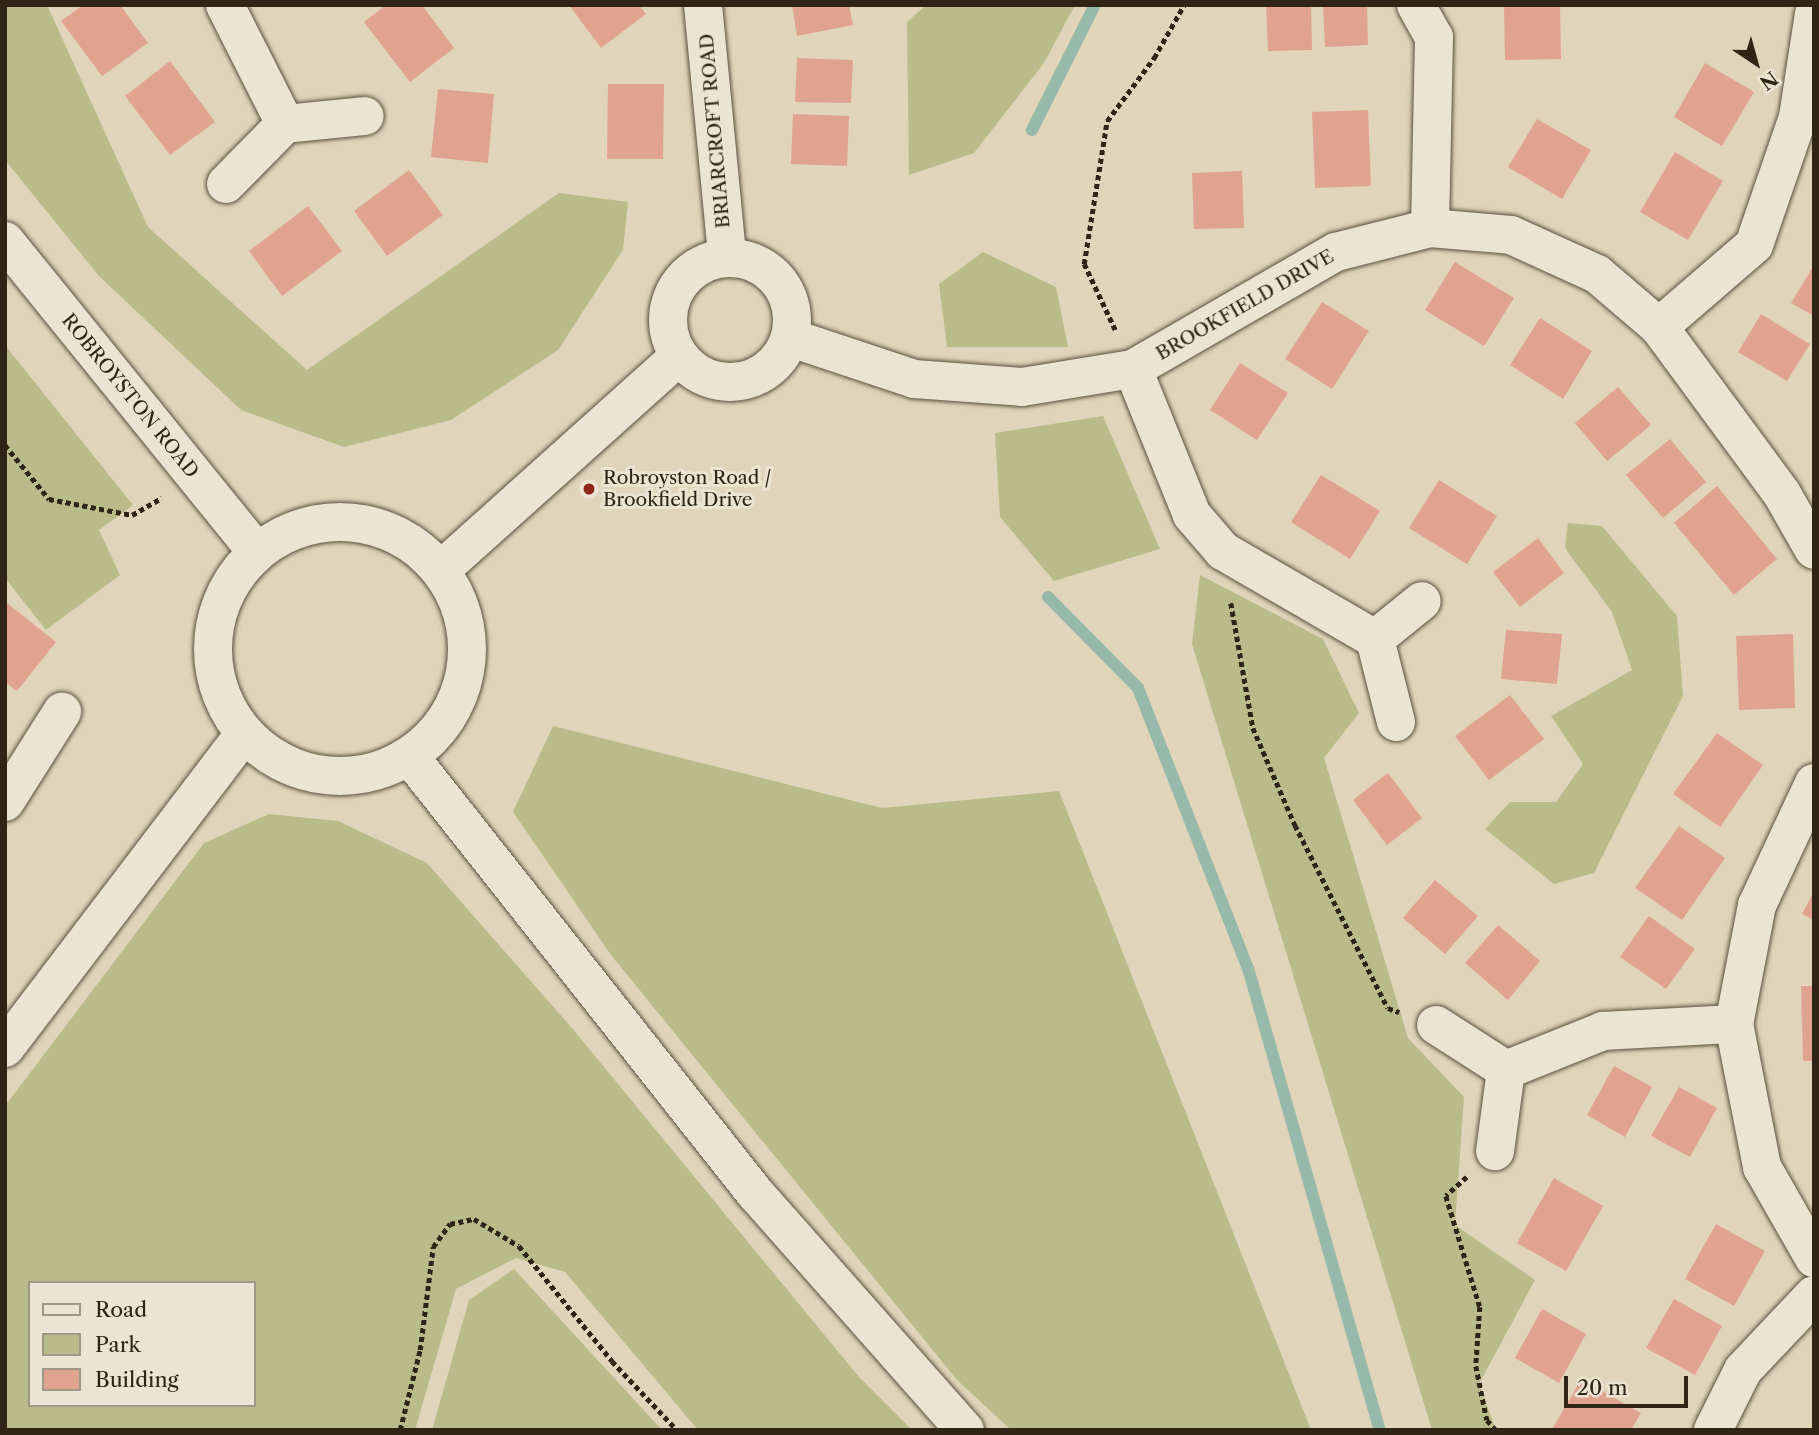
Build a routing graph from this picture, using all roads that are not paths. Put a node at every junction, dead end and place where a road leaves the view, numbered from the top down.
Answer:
1 (225, 5) edge
2 (703, 5) edge
3 (1416, 5) edge
4 (1814, 14) edge
5 (365, 116) dead end
6 (285, 124) junction
7 (226, 184) dead end
8 (1430, 228) junction
9 (5, 241) edge
10 (727, 257) junction
11 (1659, 327) junction
12 (790, 338) junction
13 (678, 357) junction
14 (1133, 369) junction
15 (255, 550) junction
16 (1814, 550) edge
17 (442, 569) junction
18 (1422, 601) dead end
19 (1375, 639) junction
20 (62, 712) dead end
21 (1396, 722) dead end
22 (243, 736) junction
23 (410, 757) junction
24 (1814, 783) edge
25 (5, 802) edge
26 (1734, 1024) junction
27 (1436, 1025) road end
28 (5, 1048) edge
29 (1506, 1070) junction
30 (1495, 1151) road end
31 (1814, 1258) edge
32 (1814, 1295) edge
33 (965, 1430) edge
34 (1713, 1430) edge

1 - 6 street
2 - 10 street, BRIARCROFT ROAD
3 - 8 street
4 - 11 street
5 - 6 street
6 - 7 street
8 - 11 street, BROOKFIELD DRIVE
8 - 14 street, BROOKFIELD DRIVE
9 - 15 street, ROBROYSTON ROAD
10 - 12 street
10 - 13 street
11 - 16 street, BROOKFIELD DRIVE
12 - 13 street
12 - 14 street, BROOKFIELD DRIVE
13 - 17 street
14 - 19 street
15 - 17 street
15 - 22 street
17 - 23 street
18 - 19 street
19 - 21 street
20 - 25 street
22 - 23 street
22 - 28 street
23 - 33 street
24 - 26 street
26 - 29 street
26 - 31 street
27 - 29 street
29 - 30 street
32 - 34 street

